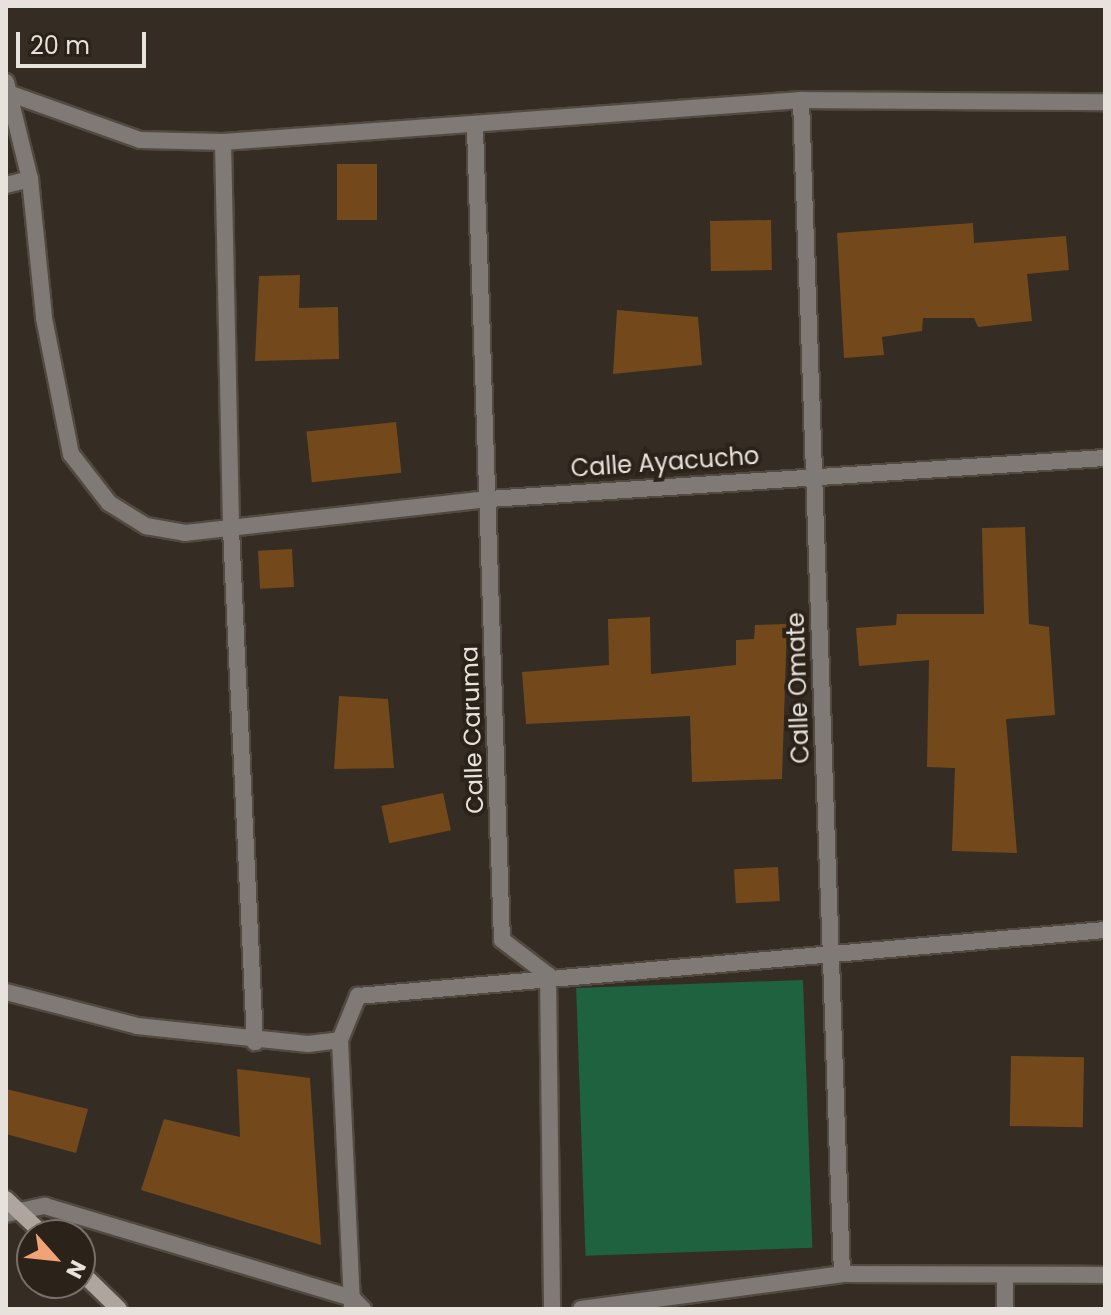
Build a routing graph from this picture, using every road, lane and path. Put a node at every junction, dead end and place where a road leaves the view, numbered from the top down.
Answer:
1 (9, 88) edge
2 (801, 100) junction
3 (1105, 102) edge
4 (475, 128) junction
5 (223, 142) junction
6 (30, 179) junction
7 (6, 185) edge
8 (1105, 458) edge
9 (815, 475) junction
10 (489, 499) junction
11 (231, 529) junction
12 (1105, 930) edge
13 (831, 952) junction
14 (548, 975) junction
15 (6, 992) edge
16 (340, 1040) junction
17 (255, 1042) junction
18 (9, 1207) edge
19 (842, 1274) junction
20 (1105, 1275) edge
21 (1005, 1279) junction
22 (96, 1287) edge
23 (682, 1302) edge
24 (356, 1305) edge
25 (119, 1309) edge
26 (552, 1309) edge
27 (581, 1309) edge
28 (1005, 1309) edge

1 - 5 street
1 - 6 street, Calle Ayacucho
2 - 3 street
2 - 4 street
2 - 9 street, Calle Omate
4 - 5 street
4 - 10 street, Calle Caruma
5 - 11 street
6 - 7 street
6 - 11 street, Calle Ayacucho
8 - 9 street, Calle Ayacucho
9 - 10 street, Calle Ayacucho
9 - 13 street, Calle Omate
10 - 11 street, Calle Ayacucho
10 - 14 street, Calle Caruma
11 - 17 street
12 - 13 street
13 - 14 street
13 - 19 street, Calle Omate
14 - 16 street
14 - 26 street
15 - 17 street
16 - 17 street
16 - 24 street
18 - 24 street
19 - 21 street
19 - 23 street
20 - 21 street
21 - 28 street
22 - 25 main road
23 - 27 street

